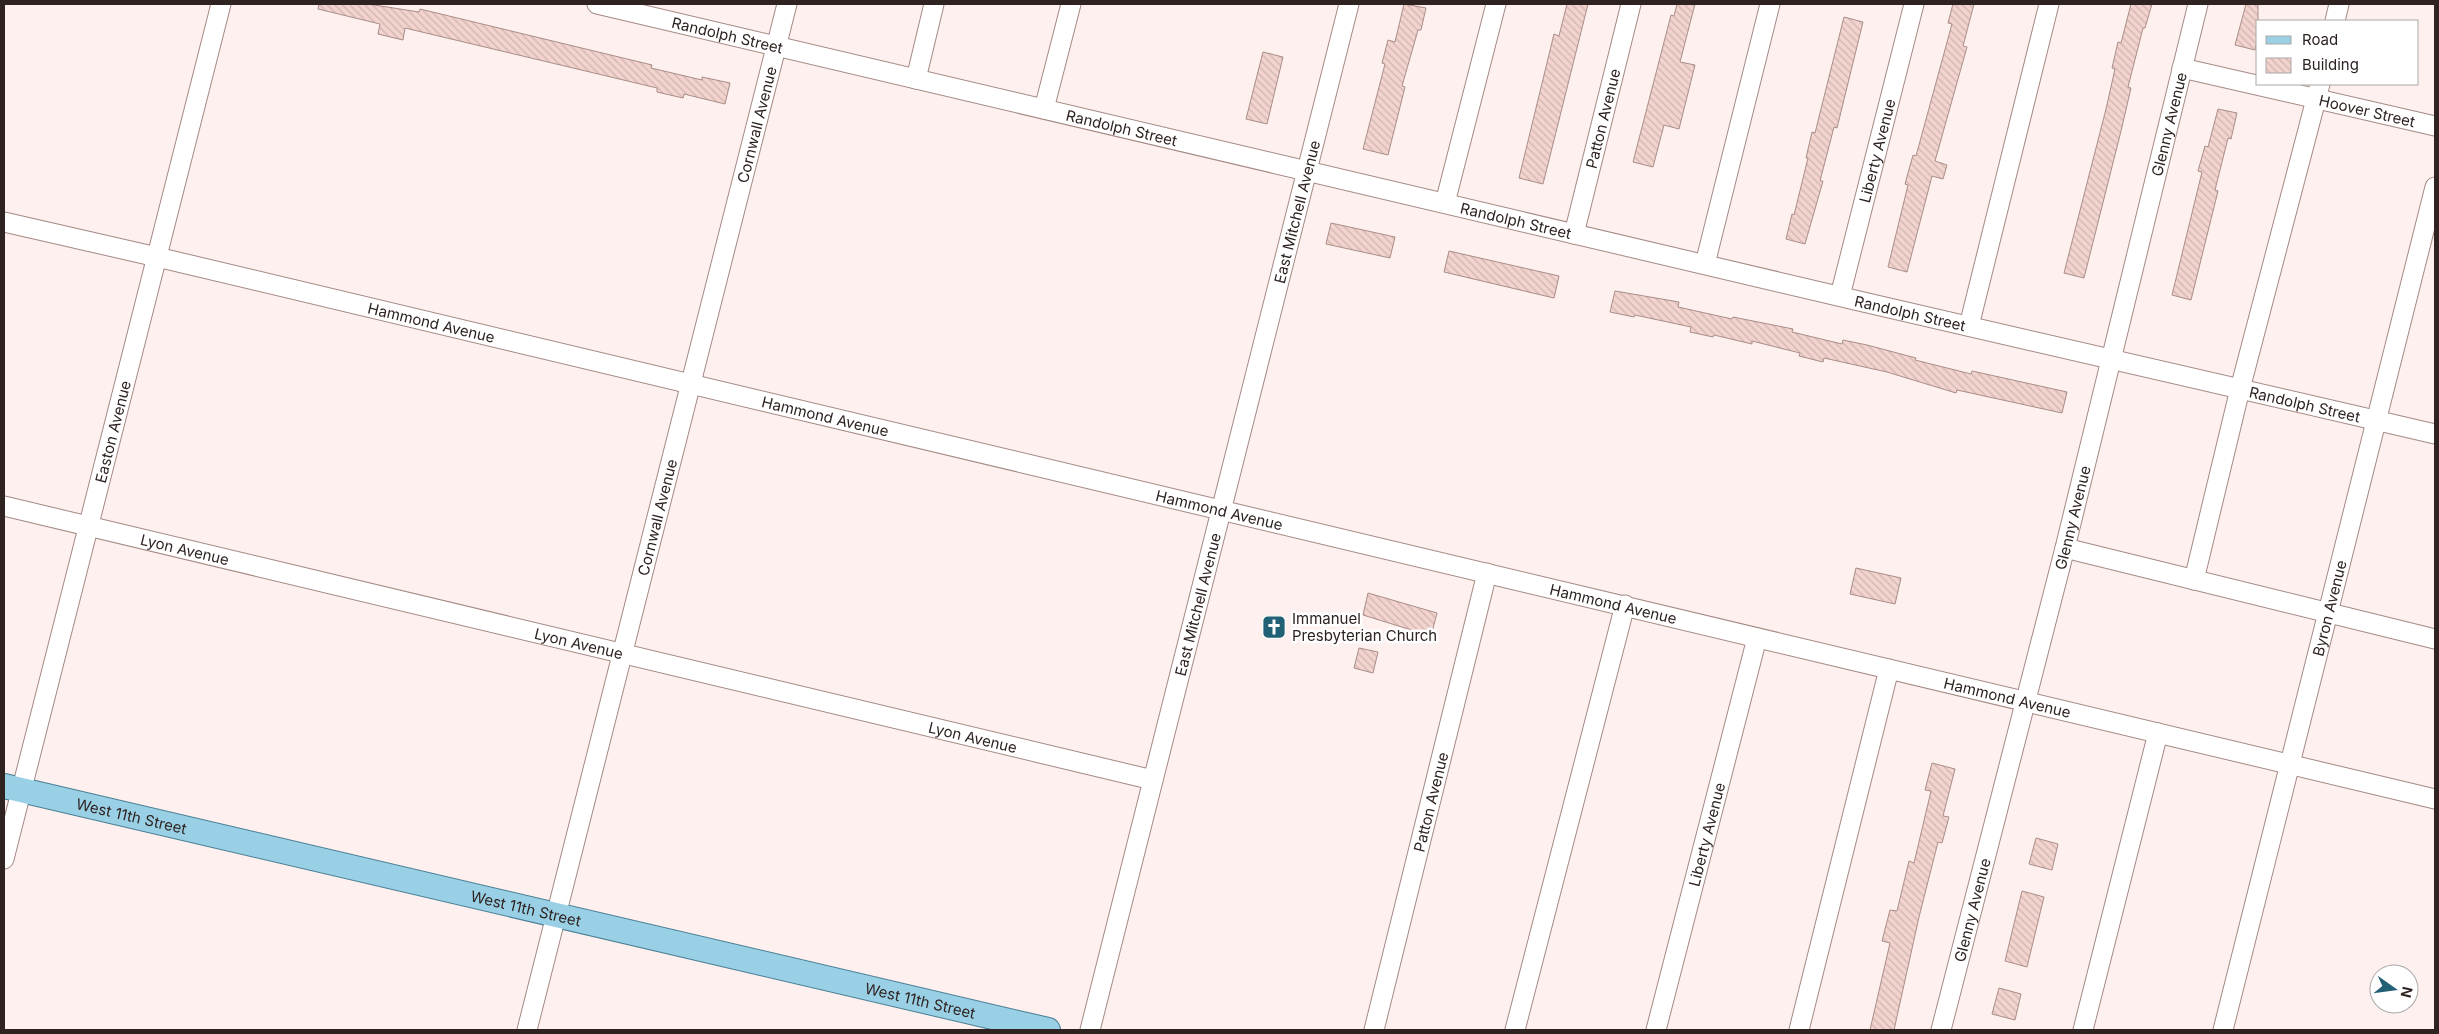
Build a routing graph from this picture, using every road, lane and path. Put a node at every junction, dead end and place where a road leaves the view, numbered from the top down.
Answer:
1 (221, 4) edge
2 (596, 4) edge
3 (787, 4) edge
4 (934, 4) edge
5 (1070, 4) edge
6 (1349, 4) edge
7 (1496, 4) edge
8 (1631, 4) edge
9 (1770, 4) edge
10 (1914, 4) edge
11 (2049, 4) edge
12 (2198, 4) edge
13 (2340, 4) edge
14 (639, 9) edge
15 (2335, 20) edge
16 (776, 46) junction
17 (2182, 68) junction
18 (916, 79) junction
19 (2256, 81) edge
20 (2283, 85) edge
21 (2318, 91) edge
22 (1044, 109) junction
23 (2435, 126) edge
24 (1307, 171) junction
25 (2435, 187) edge
26 (1445, 203) junction
27 (4, 222) edge
28 (1574, 234) junction
29 (157, 257) junction
30 (1705, 264) junction
31 (1840, 296) junction
32 (1969, 326) junction
33 (2110, 360) junction
34 (691, 384) junction
35 (2240, 390) junction
36 (2378, 421) junction
37 (2435, 434) edge
38 (4, 506) edge
39 (1221, 510) junction
40 (89, 526) junction
41 (2065, 548) junction
42 (1487, 573) junction
43 (2194, 580) junction
44 (1625, 605) junction
45 (2328, 614) junction
46 (1757, 638) junction
47 (2435, 639) edge
48 (622, 653) junction
49 (1889, 669) junction
50 (2026, 702) junction
51 (2158, 733) junction
52 (2289, 765) junction
53 (1153, 780) junction
54 (12, 788) edge
55 (2435, 800) edge
56 (4, 859) edge
57 (556, 914) junction
58 (527, 1030) edge
59 (1048, 1030) edge
60 (1090, 1030) edge
61 (1374, 1030) edge
62 (1515, 1030) edge
63 (1656, 1030) edge
64 (1799, 1030) edge
65 (1941, 1030) edge
66 (2083, 1030) edge
67 (2223, 1030) edge

1 - 29 street, Easton Avenue
2 - 14 street, Randolph Street
3 - 16 street, Cornwall Avenue
4 - 18 street
5 - 22 street
6 - 24 street, East Mitchell Avenue
7 - 26 street
8 - 28 street, Patton Avenue
9 - 30 street
10 - 31 street, Liberty Avenue
11 - 32 street
12 - 17 street, Glenny Avenue
13 - 15 street
14 - 16 street, Randolph Street
16 - 18 street, Randolph Street
16 - 34 street, Cornwall Avenue
17 - 19 street, Hoover Street
17 - 33 street, Glenny Avenue
18 - 22 street, Randolph Street
20 - 21 street, Hoover Street
21 - 23 street, Hoover Street
21 - 35 street
22 - 24 street, Randolph Street
24 - 26 street, Randolph Street
24 - 39 street, East Mitchell Avenue
25 - 36 street, Byron Avenue
26 - 28 street, Randolph Street
27 - 29 street, Hammond Avenue
28 - 30 street, Randolph Street
29 - 34 street, Hammond Avenue
29 - 40 street, Easton Avenue
30 - 31 street, Randolph Street
31 - 32 street, Randolph Street
32 - 33 street, Randolph Street
33 - 35 street, Randolph Street
33 - 41 street, Glenny Avenue
34 - 39 street, Hammond Avenue
34 - 48 street, Cornwall Avenue
35 - 36 street, Randolph Street
35 - 43 street
36 - 37 street, Randolph Street
36 - 45 street, Byron Avenue
38 - 40 street, Lyon Avenue
39 - 42 street, Hammond Avenue
39 - 53 street, East Mitchell Avenue
40 - 48 street, Lyon Avenue
40 - 54 street, Easton Avenue
41 - 43 street
41 - 50 street, Glenny Avenue
42 - 44 street, Hammond Avenue
42 - 61 street, Patton Avenue
43 - 45 street
44 - 46 street, Hammond Avenue
44 - 62 street
45 - 47 street
45 - 52 street, Byron Avenue
46 - 49 street, Hammond Avenue
46 - 63 street, Liberty Avenue
48 - 53 street, Lyon Avenue
48 - 57 street, Cornwall Avenue
49 - 50 street, Hammond Avenue
49 - 64 street
50 - 51 street, Hammond Avenue
50 - 65 street, Glenny Avenue
51 - 52 street, Hammond Avenue
51 - 66 street
52 - 55 street, Hammond Avenue
52 - 67 street, Byron Avenue
53 - 60 street, East Mitchell Avenue
54 - 56 street, Easton Avenue
54 - 57 main road, West 11th Street
57 - 58 street, Cornwall Avenue
57 - 59 main road, West 11th Street

